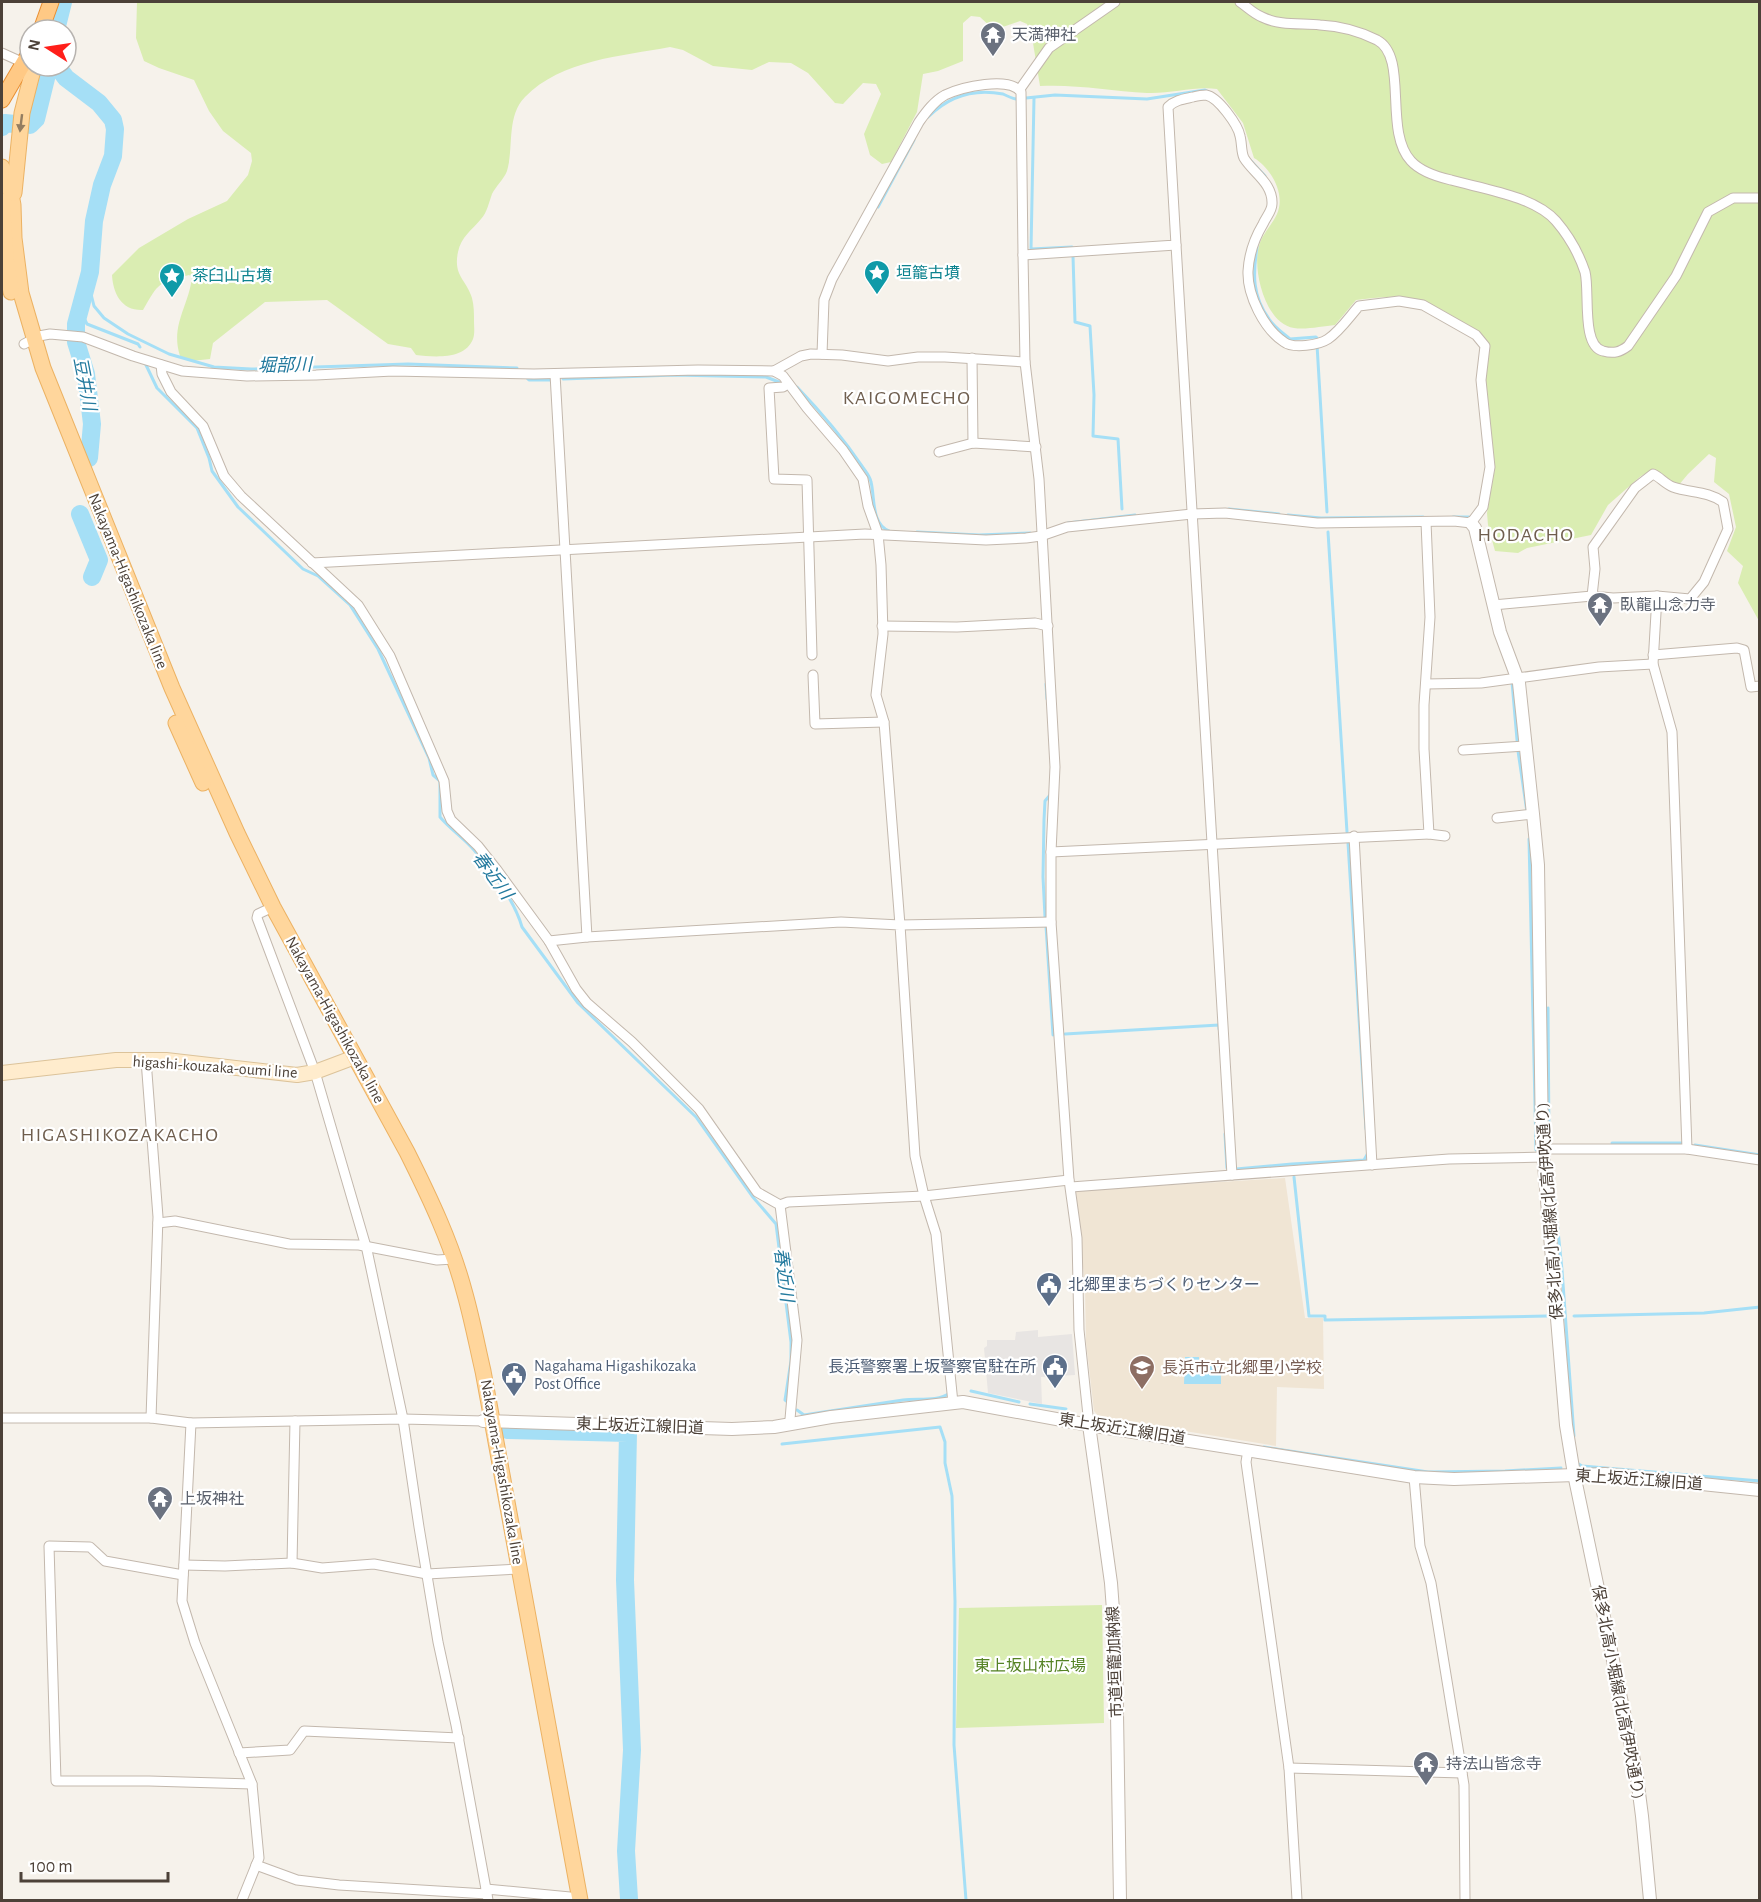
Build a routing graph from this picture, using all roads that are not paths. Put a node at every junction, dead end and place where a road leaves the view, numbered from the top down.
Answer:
1 (51, 2) edge
2 (1115, 2) edge
3 (1240, 2) edge
4 (45, 18) edge
5 (2, 53) edge
6 (18, 58) edge
7 (18, 77) edge
8 (27, 78) edge
9 (1020, 89) junction
10 (2, 100) edge
11 (2, 167) edge
12 (1760, 198) edge
13 (7, 203) edge
14 (1176, 245) junction
15 (1023, 255) junction
16 (29, 342) junction
17 (822, 354) junction
18 (972, 358) junction
19 (1024, 362) junction
20 (161, 364) junction
21 (774, 371) junction
22 (555, 374) junction
23 (788, 384) junction
24 (973, 443) junction
25 (1036, 447) junction
26 (939, 452) dead end
27 (1192, 510) junction
28 (1473, 521) junction
29 (1426, 522) junction
30 (878, 534) junction
31 (1041, 536) junction
32 (809, 538) junction
33 (565, 550) junction
34 (312, 563) junction
35 (1592, 596) junction
36 (1657, 596) junction
37 (1498, 605) junction
38 (1046, 625) junction
39 (882, 626) junction
40 (812, 655) dead end
41 (1653, 659) junction
42 (813, 675) dead end
43 (1518, 678) junction
44 (1426, 684) junction
45 (1760, 686) edge
46 (884, 722) junction
47 (1520, 747) junction
48 (1463, 750) dead end
49 (1533, 814) junction
50 (1497, 818) dead end
51 (1429, 834) junction
52 (1354, 836) junction
53 (1445, 836) dead end
54 (1212, 845) junction
55 (1051, 852) junction
56 (269, 909) junction
57 (1051, 922) junction
58 (900, 925) junction
59 (587, 937) junction
60 (549, 941) junction
61 (146, 1060) junction
62 (351, 1060) junction
63 (315, 1072) junction
64 (2, 1073) edge
65 (1687, 1149) junction
66 (1543, 1153) junction
67 (1760, 1160) edge
68 (1372, 1165) junction
69 (1232, 1174) junction
70 (1070, 1184) junction
71 (924, 1196) junction
72 (780, 1204) junction
73 (158, 1223) junction
74 (366, 1247) junction
75 (450, 1260) junction
76 (953, 1403) junction
77 (2, 1418) edge
78 (151, 1418) junction
79 (403, 1419) junction
80 (295, 1421) junction
81 (488, 1421) junction
82 (191, 1423) junction
83 (792, 1423) junction
84 (1089, 1425) junction
85 (1248, 1450) junction
86 (1574, 1474) junction
87 (1414, 1477) junction
88 (1760, 1490) edge
89 (292, 1563) junction
90 (514, 1569) junction
91 (183, 1570) junction
92 (427, 1574) junction
93 (459, 1738) junction
94 (239, 1753) junction
95 (1289, 1768) junction
96 (1462, 1773) junction
97 (252, 1784) junction
98 (256, 1865) junction
99 (487, 1895) edge
100 (573, 1899) edge
101 (242, 1900) edge
102 (1120, 1900) edge
103 (1297, 1900) edge
104 (1466, 1900) edge
105 (1650, 1900) edge

1 - 4 highway
2 - 9 street
3 - 12 street
5 - 6 street
7 - 10 highway
8 -> 13 main road
9 - 15 street
9 - 17 street
11 - 13 main road, Nakayama-Higashikozaka line
13 - 16 main road, Nakayama-Higashikozaka line
14 - 15 street
14 - 27 street
14 - 28 street
15 - 19 street
16 - 20 street
16 - 56 main road, Nakayama-Higashikozaka line
17 - 18 street
17 - 21 street
18 - 19 street
18 - 24 street
19 - 25 street
20 - 22 street
20 - 34 street
21 - 22 street
21 - 23 street
22 - 33 street
23 - 30 street
23 - 32 street
24 - 25 street
24 - 26 street
25 - 31 street
27 - 29 street
27 - 31 street
27 - 54 street
28 - 29 street
28 - 37 street, 保多北高小堀線(北高伊吹通り)
29 - 44 street
30 - 31 street
30 - 32 street
30 - 39 street
31 - 38 street
32 - 33 street
32 - 40 street
33 - 34 street
33 - 59 street
34 - 60 street
35 - 36 street
35 - 36 street
35 - 37 street
36 - 41 street
37 - 43 street, 保多北高小堀線(北高伊吹通り)
38 - 39 street
38 - 55 street
39 - 46 street
41 - 43 street
41 - 45 street
41 - 65 street
42 - 46 street
43 - 44 street
43 - 47 street, 保多北高小堀線(北高伊吹通り)
44 - 51 street
46 - 58 street
47 - 48 street
47 - 49 street, 保多北高小堀線(北高伊吹通り)
49 - 50 street
49 - 66 street, 保多北高小堀線(北高伊吹通り)
51 - 52 street
51 - 53 street
52 - 54 street
52 - 68 street
54 - 55 street
54 - 69 street
55 - 57 street
56 - 62 main road, Nakayama-Higashikozaka line
56 - 63 street
57 - 58 street
57 - 70 street
58 - 59 street
58 - 71 street
59 - 60 street
60 - 72 street
61 - 63 main road, higashi-kouzaka-oumi line
61 - 64 main road, higashi-kouzaka-oumi line
61 - 73 street
62 - 63 main road, higashi-kouzaka-oumi line
62 - 75 main road, Nakayama-Higashikozaka line
63 - 74 street
65 - 66 street
65 - 67 street
66 - 68 street
66 - 86 street, 保多北高小堀線(北高伊吹通り)
68 - 69 street
69 - 70 street
70 - 71 street
70 - 84 street
71 - 72 street
71 - 76 street
72 - 83 street
73 - 74 street
73 - 78 street
74 - 75 street
74 - 79 street
75 - 81 main road, Nakayama-Higashikozaka line
76 - 83 street, 東上坂近江線旧道
76 - 84 street, 東上坂近江線旧道
77 - 78 street
78 - 82 street
79 - 80 street
79 - 81 street
79 - 92 street
80 - 82 street
80 - 89 street
81 - 83 street, 東上坂近江線旧道
81 - 90 main road, Nakayama-Higashikozaka line
82 - 91 street
84 - 85 street, 東上坂近江線旧道
84 - 102 street, 市道垣籠加納線
85 - 87 street, 東上坂近江線旧道
85 - 95 street
86 - 87 street, 東上坂近江線旧道
86 - 88 street, 東上坂近江線旧道
86 - 105 street, 保多北高小堀線(北高伊吹通り)
87 - 96 street
89 - 91 street
89 - 92 street
90 - 92 street
90 - 100 main road, Nakayama-Higashikozaka line
91 - 94 street
91 - 97 street
92 - 93 street
93 - 94 street
93 - 99 street
94 - 97 street
95 - 96 street
95 - 103 street
96 - 104 street
97 - 98 street
98 - 99 street
98 - 101 street
99 - 100 street

